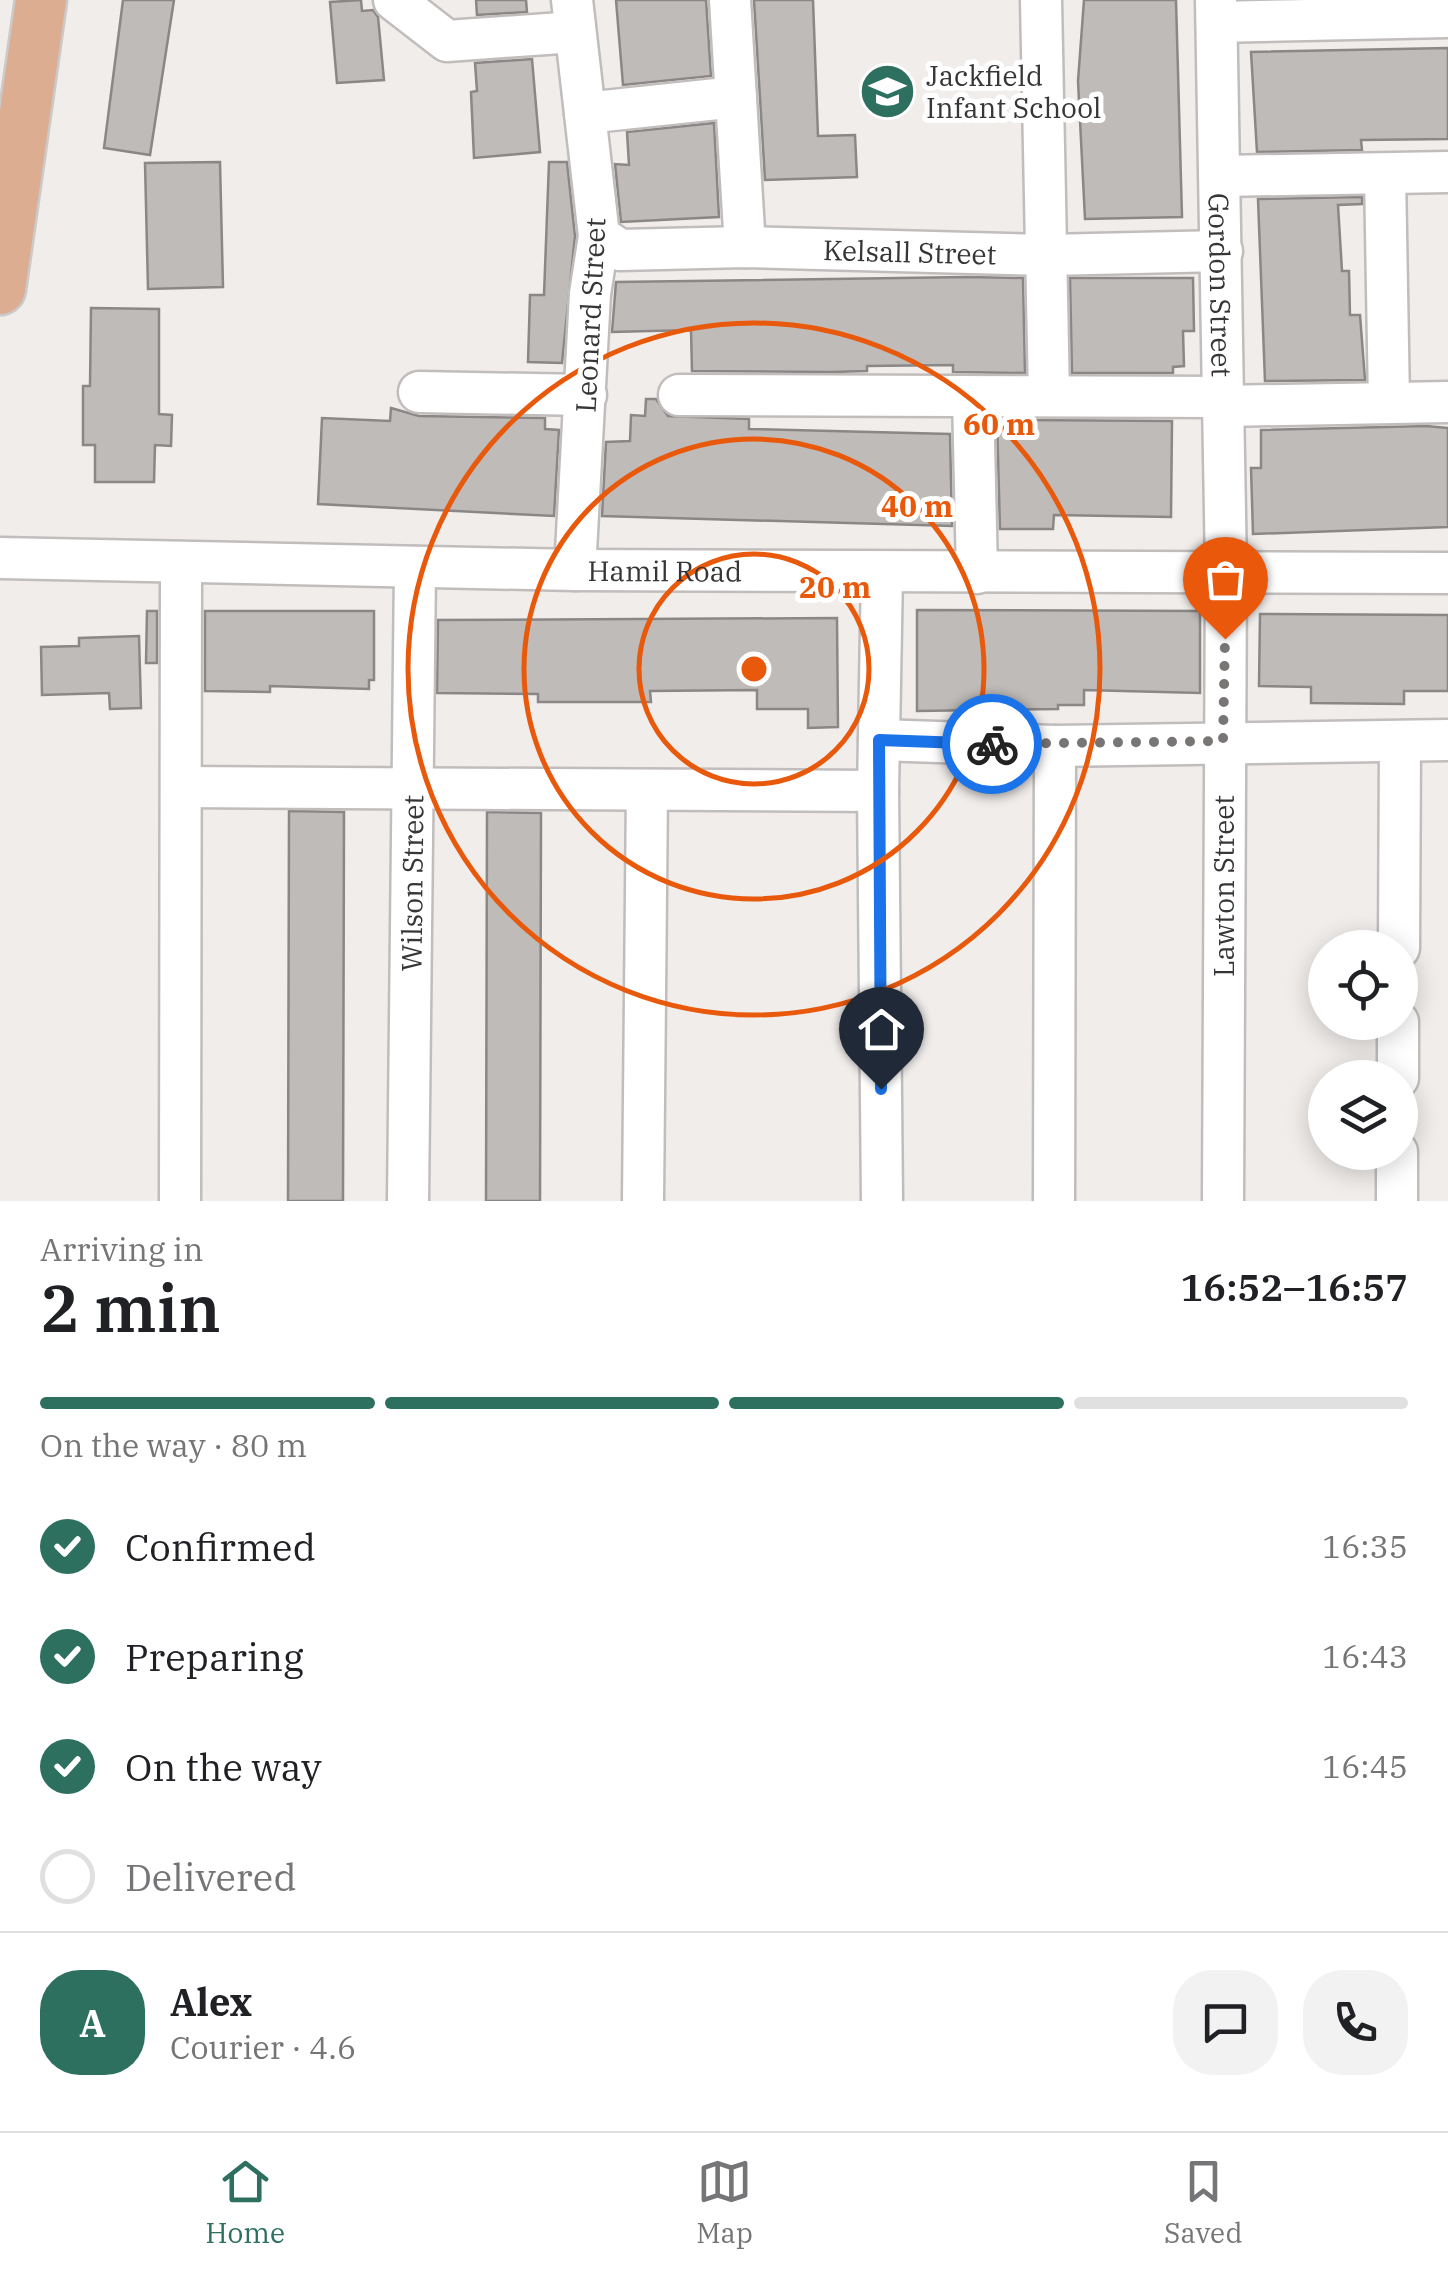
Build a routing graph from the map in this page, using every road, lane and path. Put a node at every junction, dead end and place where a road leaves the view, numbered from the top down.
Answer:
1 (41, 0) edge
2 (394, 0) edge
3 (730, 0) edge
4 (1041, 0) edge
5 (1216, 11) edge
6 (574, 16) edge
7 (1448, 17) edge
8 (736, 97) junction
9 (585, 113) junction
10 (1448, 172) edge
11 (1384, 174) junction
12 (1220, 176) junction
13 (599, 236) junction
14 (744, 247) junction
15 (1222, 252) junction
16 (1048, 254) junction
17 (0, 289) edge
18 (419, 392) dead end
19 (586, 395) junction
20 (679, 395) dead end
21 (973, 396) junction
22 (1049, 396) junction
23 (1222, 402) junction
24 (1448, 402) edge
25 (1389, 403) junction
26 (0, 558) edge
27 (182, 562) junction
28 (415, 567) junction
29 (574, 570) junction
30 (1226, 572) junction
31 (882, 573) junction
32 (977, 573) junction
33 (1448, 573) edge
34 (879, 740) junction
35 (1448, 740) edge
36 (1223, 741) junction
37 (1400, 742) junction
38 (1054, 746) junction
39 (412, 787) junction
40 (184, 788) junction
41 (648, 790) junction
42 (878, 791) junction
43 (1398, 930) edge
44 (1397, 1170) edge
45 (180, 1201) edge
46 (408, 1201) edge
47 (643, 1201) edge
48 (882, 1201) edge
49 (1054, 1201) edge
50 (1223, 1201) edge
51 (1397, 1201) edge

1 - 17 main road
2 - 6 street
3 - 8 street
4 - 16 street
5 - 7 street
5 - 12 street, Gordon Street
6 - 9 street, Leonard Street
8 - 9 street
8 - 14 street
9 - 13 street, Leonard Street
10 - 11 street
11 - 12 street
11 - 25 street
12 - 15 street, Gordon Street
13 - 14 street, Kelsall Street
13 - 19 street, Leonard Street
14 - 16 street, Kelsall Street
15 - 16 street, Kelsall Street
15 - 23 street, Gordon Street
16 - 22 street
18 - 19 street
19 - 29 street, Leonard Street
20 - 21 street
21 - 22 street
21 - 32 street
22 - 23 street
23 - 25 street
23 - 30 street, Gordon Street
24 - 25 street
26 - 27 street, Hamil Road
27 - 28 street, Hamil Road
27 - 40 street
28 - 29 street, Hamil Road
28 - 39 street, Wilson Street
29 - 31 street, Hamil Road
30 - 32 street, Hamil Road
30 - 33 street, Hamil Road
30 - 36 street, Lawton Street
31 - 32 street, Hamil Road
31 - 34 street
34 - 38 street
34 - 42 street
35 - 37 street
36 - 37 street
36 - 38 street
36 - 50 street, Lawton Street
37 - 43 street
38 - 49 street
39 - 40 street
39 - 41 street
39 - 46 street, Wilson Street
40 - 45 street
41 - 42 street
41 - 47 street
42 - 48 street
44 - 51 street

